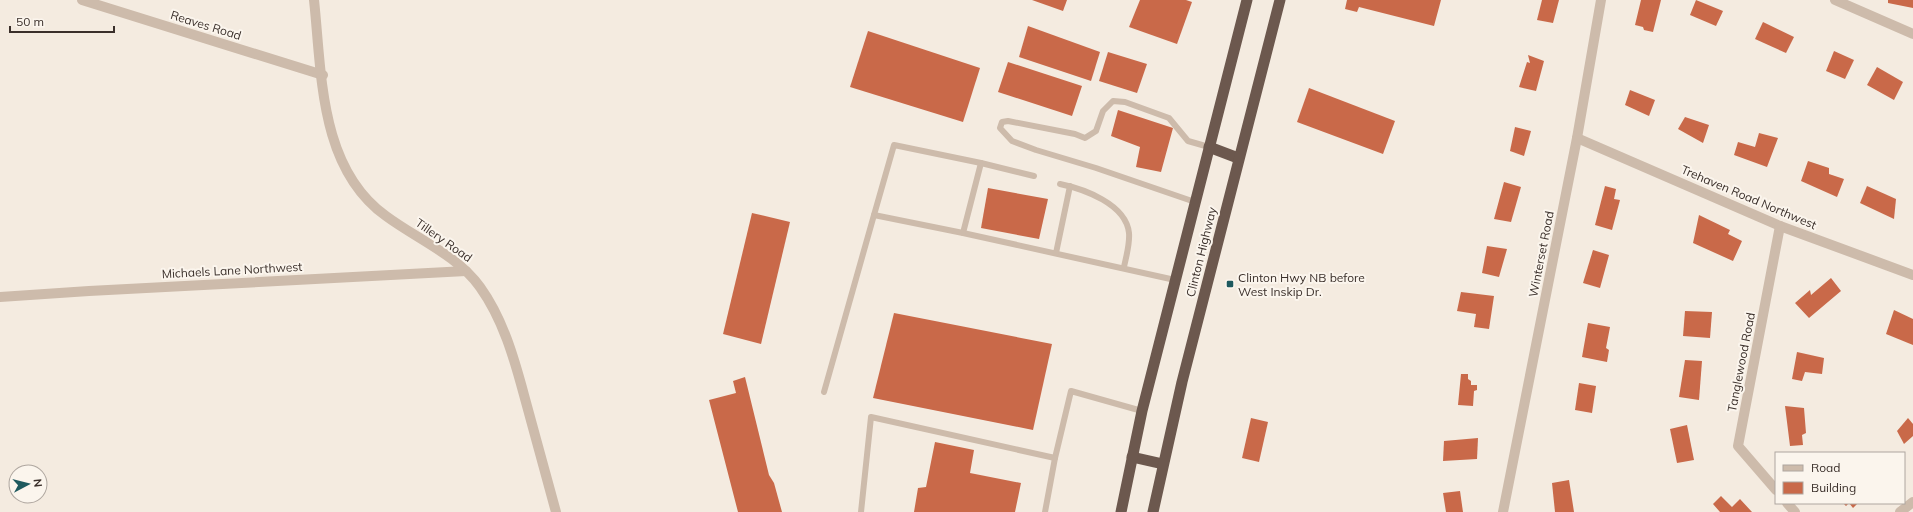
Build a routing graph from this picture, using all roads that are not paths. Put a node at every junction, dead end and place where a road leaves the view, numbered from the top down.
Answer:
1 (82, 0) edge
2 (314, 0) edge
3 (1247, 0) edge
4 (1280, 0) edge
5 (1601, 0) edge
6 (1835, 0) edge
7 (1913, 34) edge
8 (323, 75) junction
9 (1577, 138) junction
10 (1209, 147) junction
11 (1238, 158) junction
12 (981, 163) junction
13 (1034, 176) dead end
14 (1060, 184) dead end
15 (1070, 186) junction
16 (1195, 202) junction
17 (874, 215) junction
18 (1780, 226) junction
19 (963, 233) junction
20 (1056, 253) junction
21 (1124, 267) junction
22 (466, 271) junction
23 (1913, 275) edge
24 (1176, 280) junction
25 (0, 297) edge
26 (824, 392) dead end
27 (1142, 411) junction
28 (1132, 457) junction
29 (1055, 458) junction
30 (1163, 464) junction
31 (1775, 489) edge
32 (1913, 502) edge
33 (1789, 504) edge
34 (556, 512) edge
35 (861, 512) edge
36 (1045, 512) edge
37 (1121, 512) edge
38 (1153, 512) edge
39 (1503, 512) edge
40 (1795, 512) edge
41 (1900, 512) edge

1 - 8 street, Reaves Road
2 - 8 street, Tillery Road
3 - 10 highway, Clinton Highway
4 - 11 highway, Clinton Highway
5 - 9 street, Winterset Road
6 - 7 street
8 - 22 street, Tillery Road
9 - 18 street, Trehaven Road Northwest
9 - 39 street, Winterset Road
10 - 11 highway
10 - 16 highway, Clinton Highway
10 - 16 lane
11 - 30 highway, Clinton Highway
12 - 13 lane
12 - 17 lane
12 - 19 lane
14 - 15 lane
15 - 20 lane
15 - 21 lane
16 - 24 highway, Clinton Highway
17 - 19 lane
17 - 26 lane
18 - 23 street, Trehaven Road Northwest
18 - 31 street, Tanglewood Road
19 - 20 lane
20 - 21 lane
21 - 24 lane
22 - 25 street, Michaels Lane Northwest
22 - 34 street, Tillery Road
24 - 27 highway, Clinton Highway
27 - 28 highway, Clinton Highway
27 - 29 lane
28 - 30 highway
28 - 37 highway, Clinton Highway
29 - 35 lane
29 - 36 lane
30 - 38 highway, Clinton Highway
32 - 41 street
33 - 40 street

